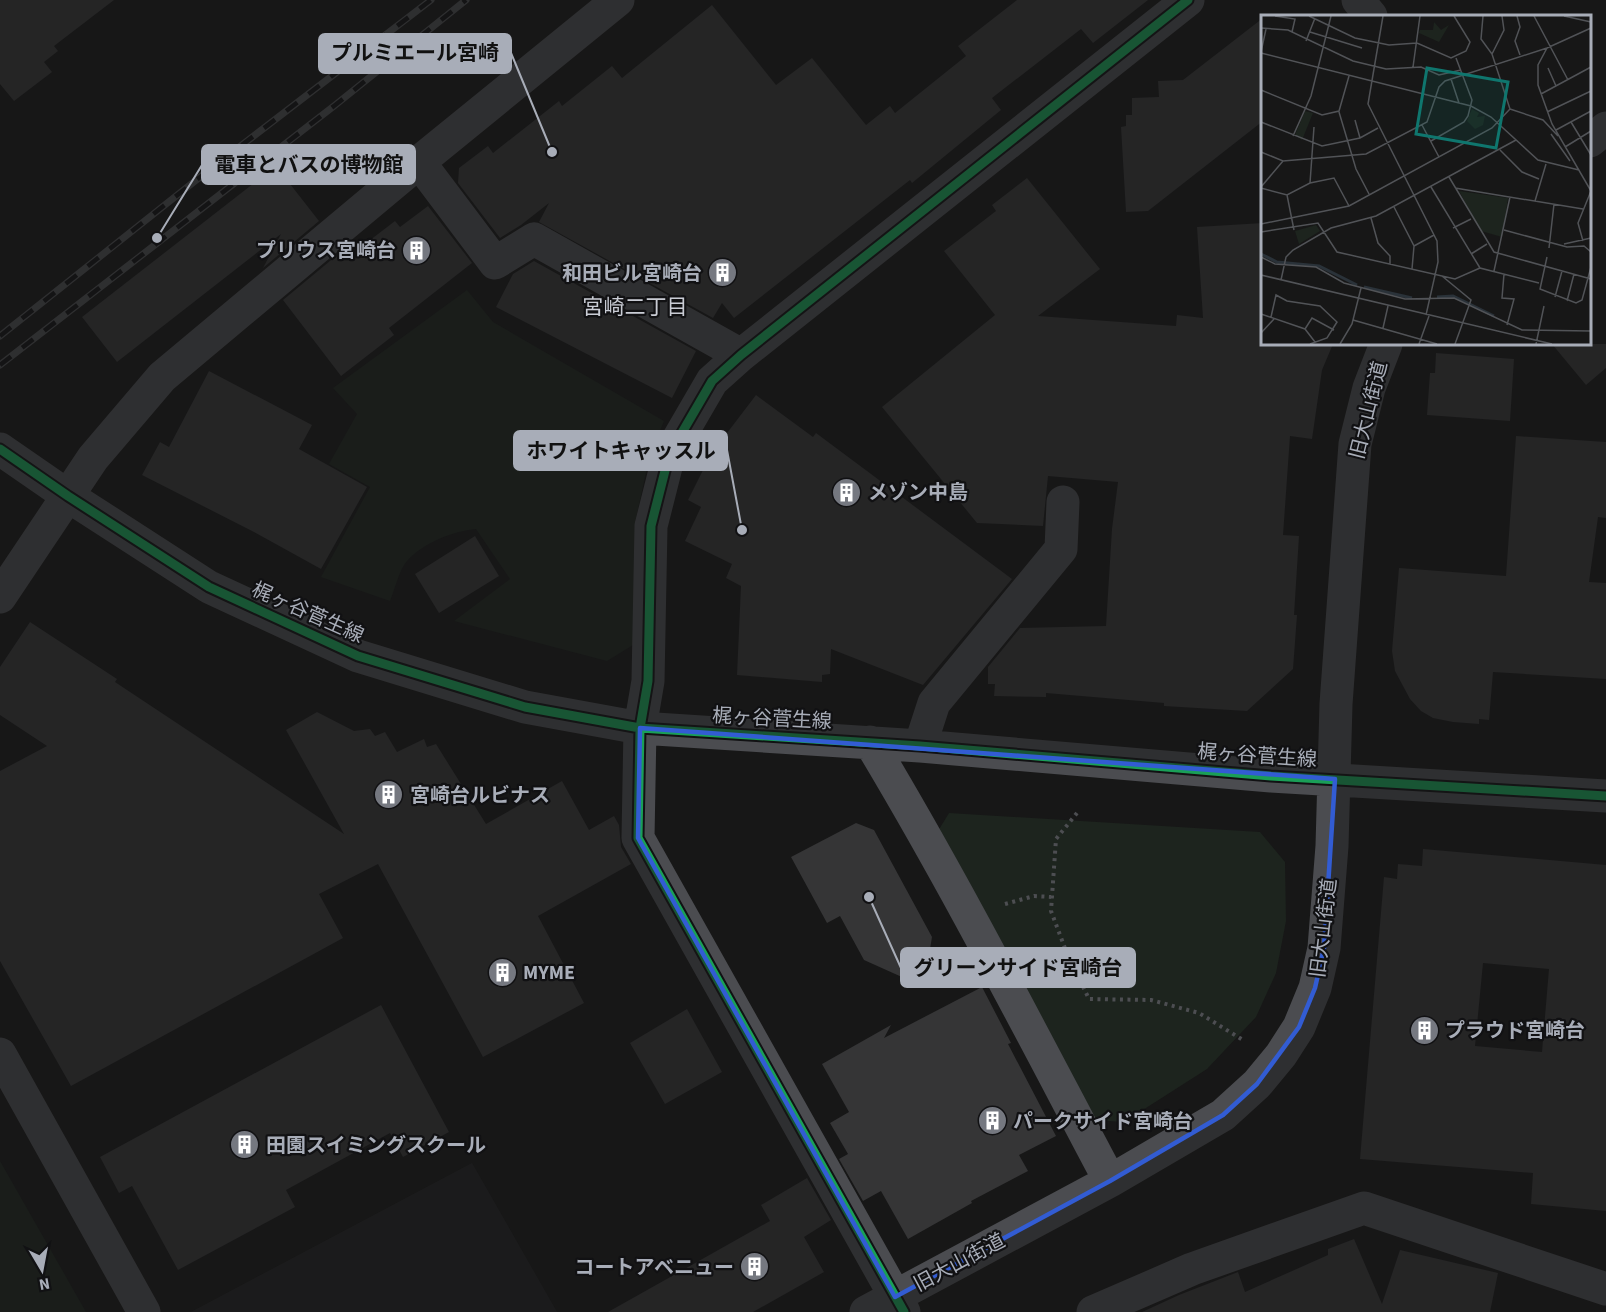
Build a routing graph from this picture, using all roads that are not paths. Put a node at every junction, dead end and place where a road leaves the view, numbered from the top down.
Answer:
1 (618, 0) edge
2 (1188, 0) edge
3 (1358, 0) edge
4 (1370, 15) edge
5 (1606, 128) edge
6 (1591, 140) edge
7 (419, 162) junction
8 (1386, 345) edge
9 (741, 355) junction
10 (0, 450) edge
11 (68, 496) junction
12 (1063, 502) dead end
13 (0, 597) edge
14 (640, 728) junction
15 (870, 742) junction
16 (920, 746) junction
17 (1335, 779) junction
18 (1606, 796) edge
19 (0, 1054) edge
20 (1110, 1181) junction
21 (1606, 1289) edge
22 (899, 1304) edge
23 (144, 1312) edge
24 (866, 1312) edge
25 (1093, 1312) edge

1 - 7 street
2 - 9 street
3 - 4 street
5 - 6 street
7 - 9 street
7 - 11 street
8 - 17 street, 旧大山街道
9 - 14 street
10 - 11 street, 梶ヶ谷菅生線
11 - 13 street
11 - 14 street, 梶ヶ谷菅生線
12 - 16 street
14 - 15 street, 梶ヶ谷菅生線
14 - 22 street
15 - 16 street, 梶ヶ谷菅生線
15 - 20 street
16 - 17 street, 梶ヶ谷菅生線
17 - 18 street, 梶ヶ谷菅生線
17 - 20 street, 旧大山街道
19 - 23 street
20 - 22 street, 旧大山街道
21 - 25 street
22 - 24 street, 旧大山街道

